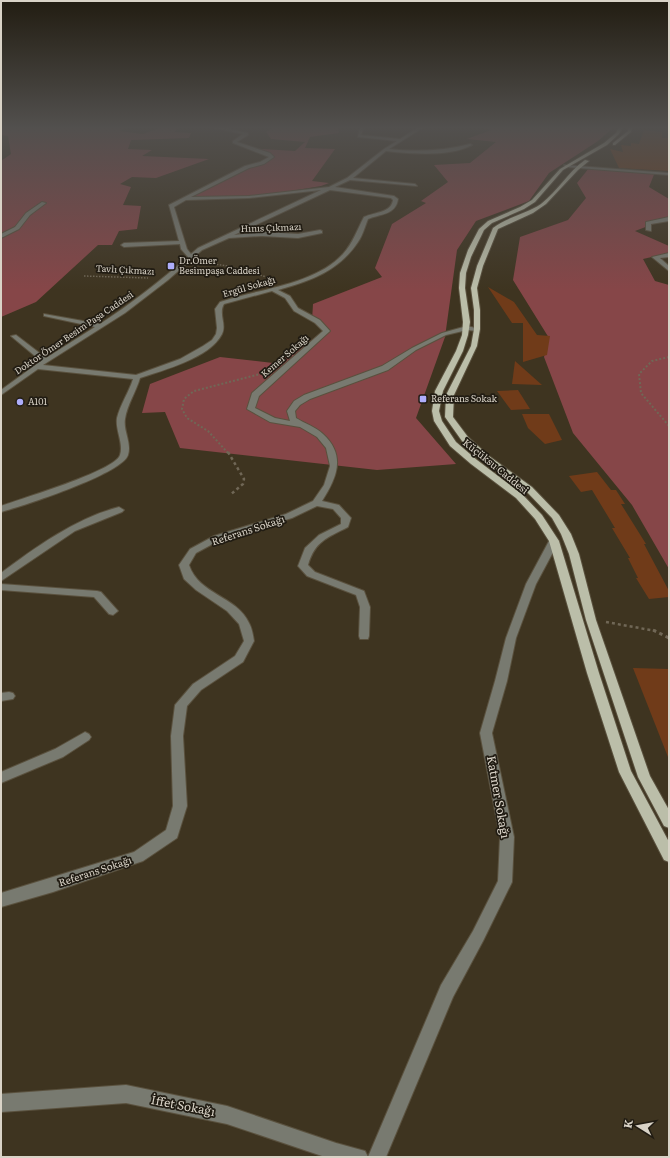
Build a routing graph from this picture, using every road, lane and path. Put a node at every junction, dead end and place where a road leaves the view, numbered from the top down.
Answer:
1 (221, 181) edge
2 (344, 181) edge
3 (368, 181) edge
4 (551, 181) edge
5 (565, 181) edge
6 (415, 186) dead end
7 (329, 188) junction
8 (185, 199) junction
9 (44, 203) dead end
10 (669, 218) edge
11 (648, 230) dead end
12 (320, 232) dead end
13 (1, 236) edge
14 (222, 238) junction
15 (182, 242) junction
16 (124, 245) dead end
17 (669, 255) edge
18 (189, 258) junction
19 (669, 269) edge
20 (84, 276) dead end
21 (166, 279) junction
22 (274, 290) junction
23 (46, 315) dead end
24 (100, 326) junction
25 (472, 329) junction
26 (14, 336) dead end
27 (669, 357) edge
28 (46, 361) junction
29 (288, 364) junction
30 (37, 367) junction
31 (137, 377) junction
32 (1, 393) edge
33 (669, 426) edge
34 (305, 427) junction
35 (230, 495) dead end
36 (316, 504) junction
37 (1, 509) edge
38 (119, 510) dead end
39 (554, 541) junction
40 (1, 578) edge
41 (1, 587) edge
42 (113, 611) dead end
43 (591, 620) junction
44 (364, 636) dead end
45 (669, 638) edge
46 (85, 737) dead end
47 (1, 778) edge
48 (669, 822) edge
49 (669, 856) edge
50 (1, 900) edge
51 (1, 1103) edge
52 (359, 1157) edge
53 (377, 1157) edge

1 - 8 street
2 - 7 street, Doktor Ömer Besim Paşa Caddesi
3 - 6 street
4 - 25 main road, Küçüksu Caddesi
5 - 25 main road, Küçüksu Caddesi
7 - 8 street
7 - 14 street, Doktor Ömer Besim Paşa Caddesi
7 - 22 street, Ergül Sokağı
8 - 15 street
9 - 13 street
10 - 11 street
12 - 14 street, Hınıs Çıkmazı
14 - 18 street, Doktor Ömer Besim Paşa Caddesi
15 - 16 street
15 - 18 street
17 - 19 street
18 - 21 street, Doktor Ömer Besim Paşa Caddesi
18 - 22 path
20 - 21 path, Tavlı Çıkmazı
21 - 24 street, Doktor Ömer Besim Paşa Caddesi
22 - 29 street, Kemer Sokağı
22 - 31 street, Ergül Sokağı
23 - 24 street
24 - 28 street, Doktor Ömer Besim Paşa Caddesi
25 - 34 street
25 - 39 main road, Küçüksu Caddesi
25 - 43 main road, Küçüksu Caddesi
26 - 28 street
27 - 33 path
28 - 30 street, Doktor Ömer Besim Paşa Caddesi
29 - 34 street, Kemer Sokağı
29 - 35 path
30 - 31 street
30 - 32 street, Doktor Ömer Besim Paşa Caddesi
31 - 37 street
34 - 36 street
36 - 44 street
36 - 50 street, Referans Sokağı
38 - 40 street
39 - 49 main road, Küçüksu Caddesi
39 - 53 street, Katmer Sokağı
41 - 42 street
43 - 45 path
43 - 48 main road, Küçüksu Caddesi
46 - 47 street
51 - 52 street, İffet Sokağı

